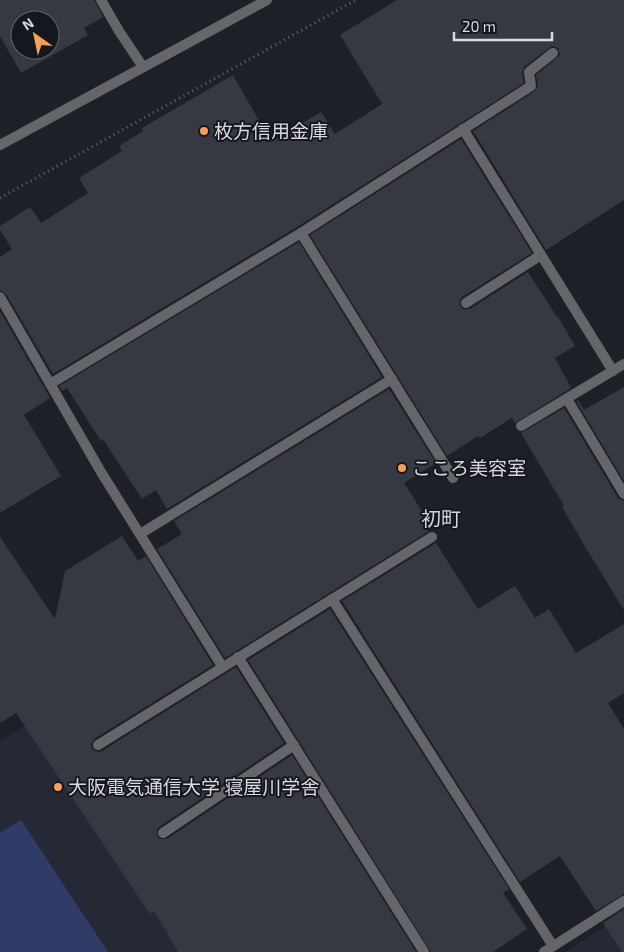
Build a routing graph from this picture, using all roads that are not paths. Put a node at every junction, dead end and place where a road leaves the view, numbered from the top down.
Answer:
1 (101, 0) edge
2 (267, 0) edge
3 (553, 53) dead end
4 (143, 67) junction
5 (463, 129) junction
6 (0, 145) edge
7 (301, 233) junction
8 (541, 255) junction
9 (0, 297) edge
10 (466, 303) dead end
11 (624, 364) edge
12 (613, 372) junction
13 (392, 379) junction
14 (50, 384) junction
15 (567, 399) junction
16 (521, 426) dead end
17 (453, 478) dead end
18 (624, 494) edge
19 (140, 534) junction
20 (432, 537) dead end
21 (332, 599) junction
22 (238, 657) junction
23 (222, 666) junction
24 (98, 745) dead end
25 (294, 745) junction
26 (163, 833) dead end
27 (624, 901) edge
28 (548, 949) edge
29 (424, 952) edge

1 - 4 street
2 - 4 street
3 - 5 street
4 - 6 street
5 - 7 street
5 - 8 street
7 - 13 street
7 - 14 street
8 - 10 street
8 - 12 street
9 - 14 street
11 - 12 street
12 - 15 street
13 - 17 street
13 - 19 street
14 - 19 street
15 - 16 street
15 - 18 street
19 - 23 street
20 - 21 street
21 - 22 street
21 - 28 street
22 - 23 street
22 - 25 street
23 - 24 street
25 - 26 street
25 - 29 street
27 - 28 street

